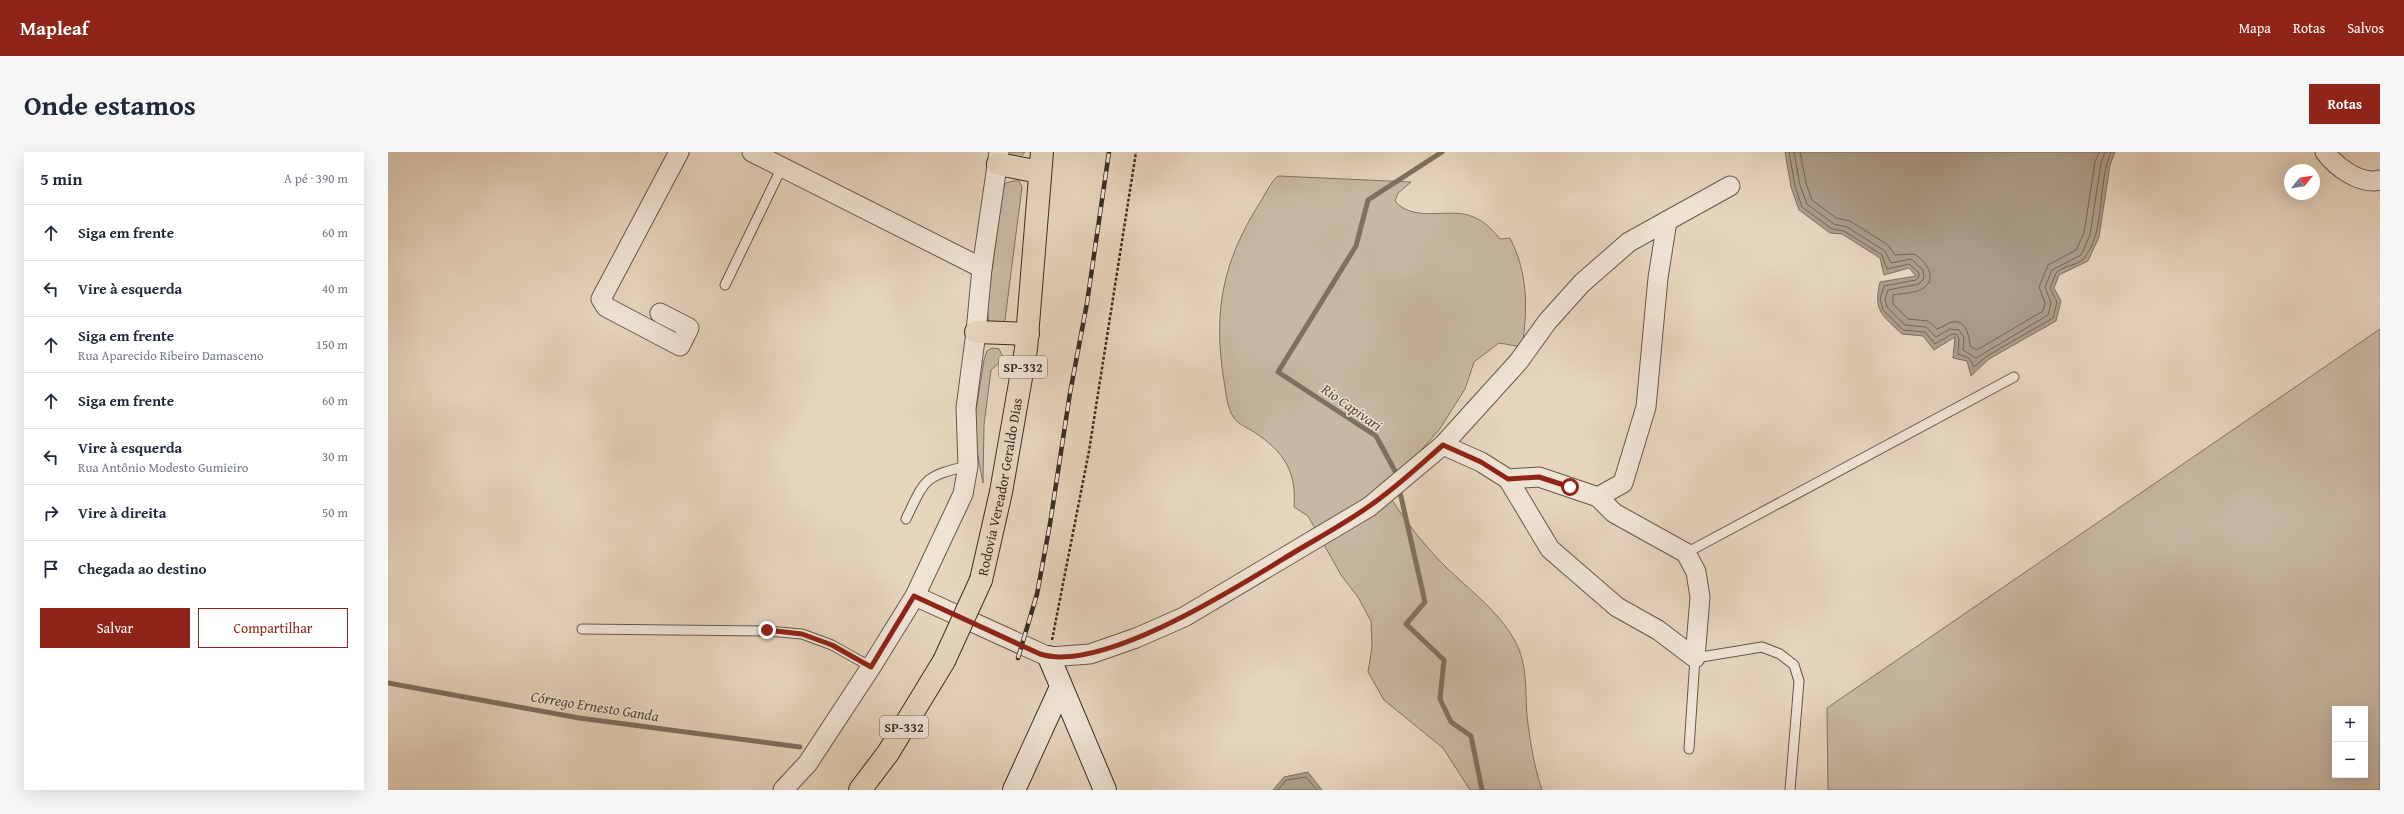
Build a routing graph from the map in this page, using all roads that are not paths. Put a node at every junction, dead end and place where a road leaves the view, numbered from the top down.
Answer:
1 (679, 152) edge
2 (752, 152) edge
3 (2325, 152) edge
4 (998, 158) edge
5 (1041, 162) edge
6 (782, 167) junction
7 (2380, 180) edge
8 (1730, 186) dead end
9 (1667, 221) junction
10 (982, 268) junction
11 (725, 285) dead end
12 (660, 313) dead end
13 (976, 332) junction
14 (1028, 334) junction
15 (2014, 377) dead end
16 (1443, 445) junction
17 (968, 466) junction
18 (1508, 479) junction
19 (1598, 497) junction
20 (906, 519) dead end
21 (1686, 553) junction
22 (914, 596) junction
23 (582, 629) dead end
24 (1044, 656) junction
25 (1695, 658) junction
26 (871, 667) junction
27 (1060, 687) junction
28 (1689, 749) dead end
29 (783, 790) edge
30 (860, 790) edge
31 (1014, 790) edge
32 (1105, 790) edge
33 (1790, 790) edge

1 - 12 street
2 - 6 street
3 - 7 street
4 - 5 main road
4 - 10 street
5 - 14 main road, Rodovia Vereador Geraldo Dias / SP-332
6 - 10 street
6 - 11 lane
8 - 9 street
9 - 16 street
9 - 19 street
10 - 13 street
13 - 14 main road
13 - 17 street
14 - 30 main road, Rodovia Vereador Geraldo Dias / SP-332, bridge
15 - 21 lane
16 - 18 street
16 - 24 street
17 - 20 lane
17 - 22 street
18 - 19 street
18 - 25 street
19 - 21 street
21 - 25 street
22 - 24 street
22 - 26 street
23 - 26 lane
24 - 27 street
25 - 28 lane
25 - 33 lane
26 - 29 street
27 - 31 street
27 - 32 street

